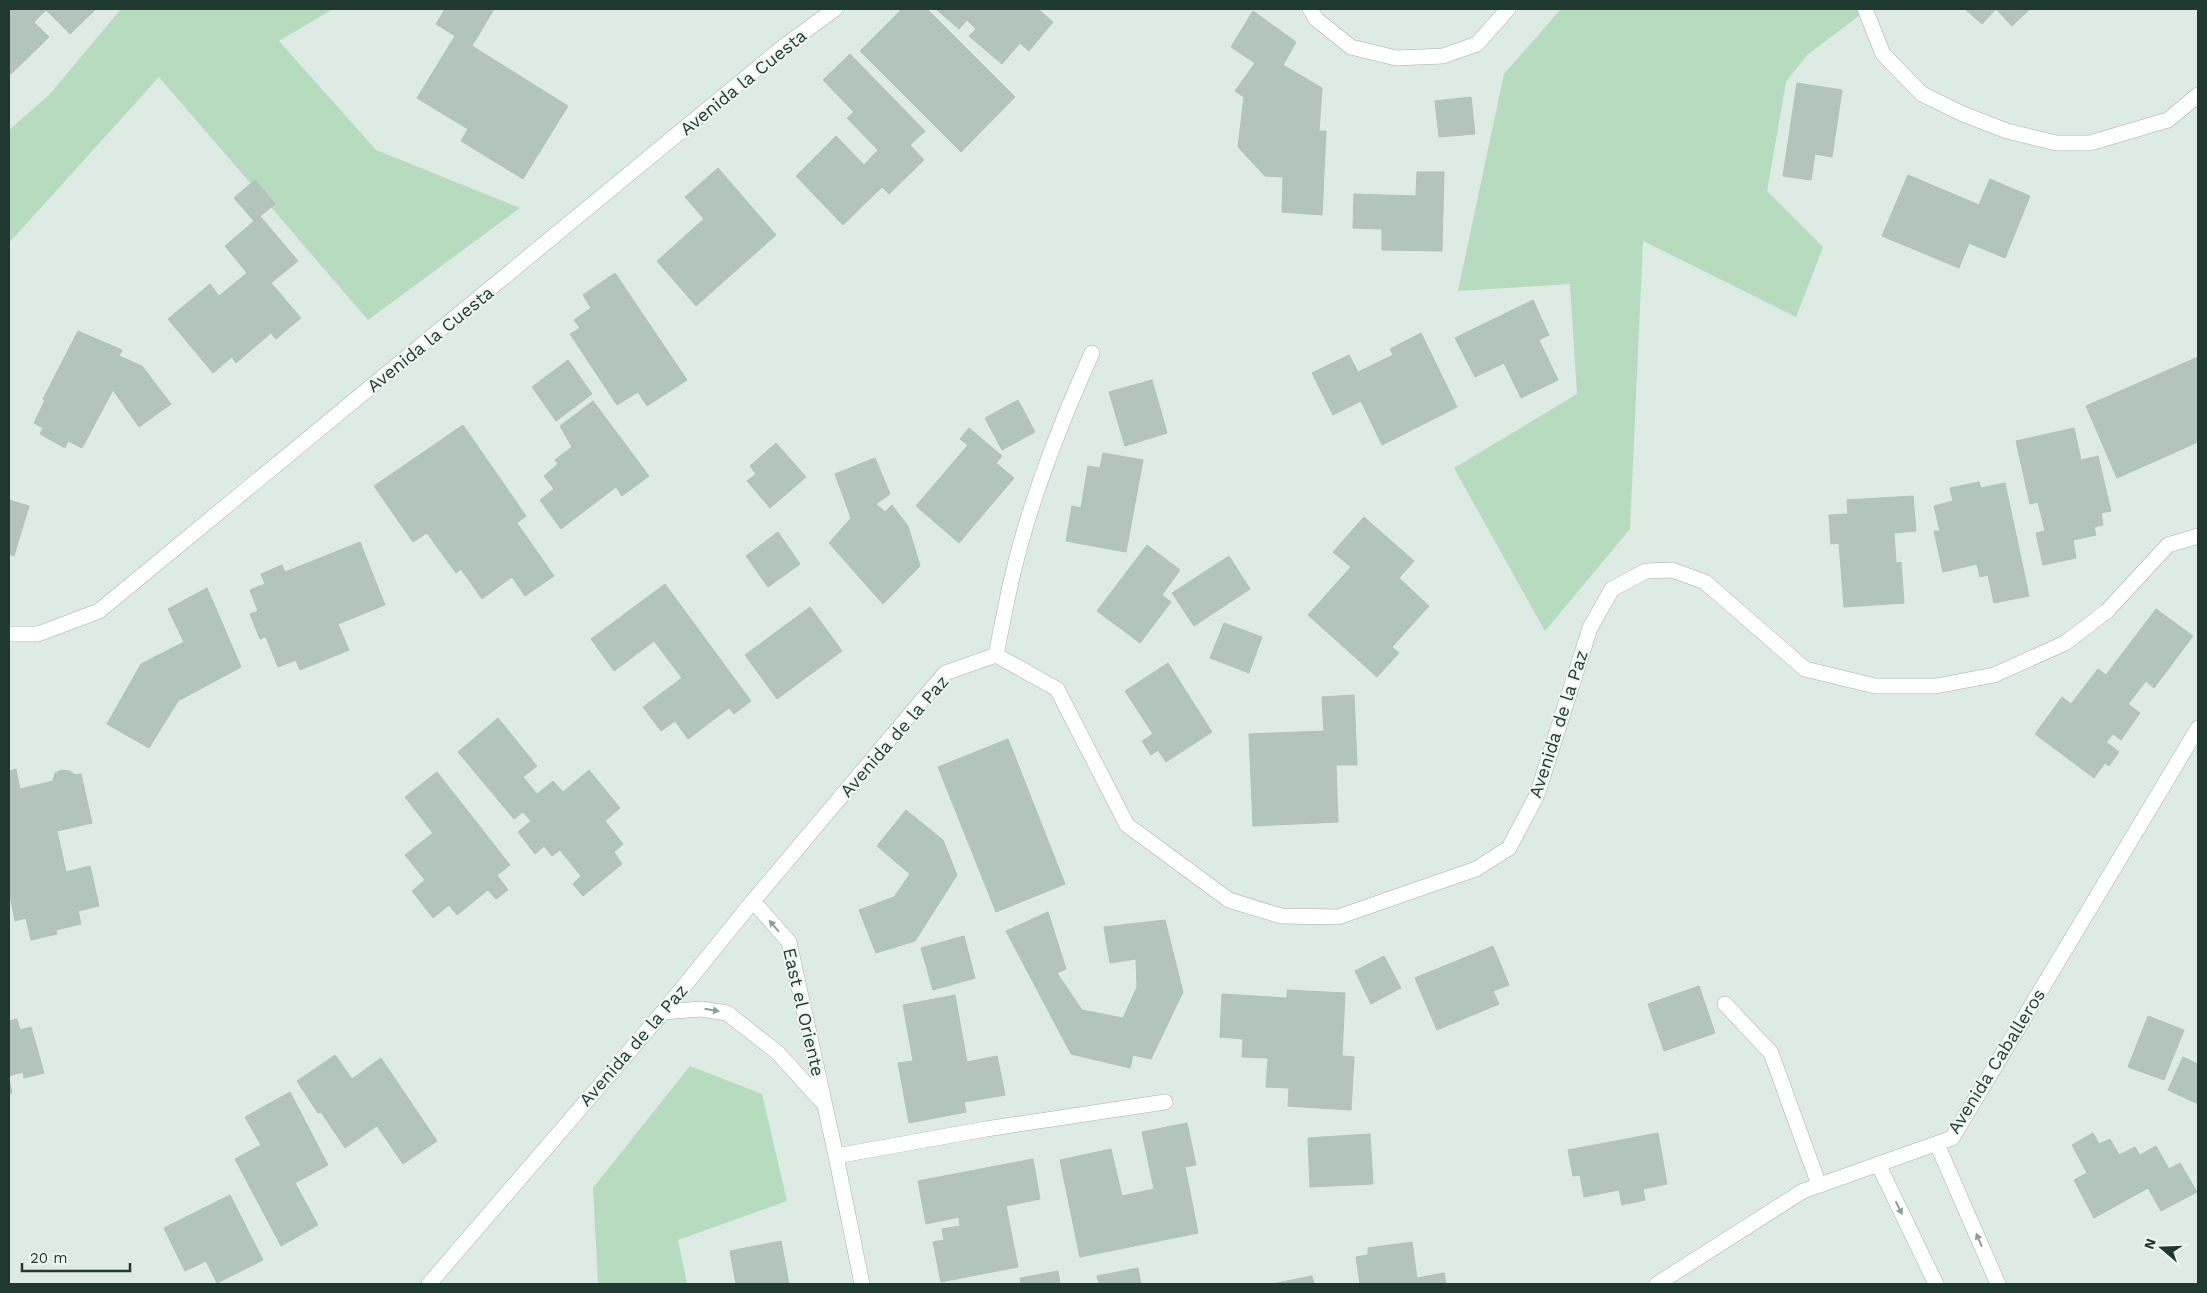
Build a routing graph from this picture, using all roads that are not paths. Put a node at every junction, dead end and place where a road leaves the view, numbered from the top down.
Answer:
1 (835, 9) edge
2 (1310, 9) edge
3 (1508, 9) edge
4 (1865, 9) edge
5 (2198, 95) edge
6 (1092, 353) dead end
7 (2198, 536) edge
8 (9, 634) edge
9 (996, 655) junction
10 (2198, 728) edge
11 (753, 901) junction
12 (1725, 1004) dead end
13 (663, 1012) junction
14 (1165, 1102) dead end
15 (825, 1105) junction
16 (1937, 1144) junction
17 (836, 1156) junction
18 (1878, 1164) junction
19 (1819, 1185) junction
20 (429, 1284) edge
21 (862, 1284) edge
22 (1657, 1284) edge
23 (1936, 1284) edge
24 (1998, 1284) edge

1 - 8 street, Avenida la Cuesta
2 - 3 street
4 - 5 street
6 - 9 street
7 - 9 street, Avenida de la Paz
9 - 11 street, Avenida de la Paz
10 - 16 street, Avenida Caballeros
11 - 13 street, Avenida de la Paz
15 -> 11 street, East el Oriente
12 - 19 street
13 -> 15 street, East el Oriente
13 - 20 street, Avenida de la Paz
14 - 17 street
15 - 17 street, East el Oriente
16 - 18 street, Avenida Caballeros
24 -> 16 street
17 - 21 street, East el Oriente
18 - 19 street, Avenida Caballeros
18 -> 23 street
19 - 22 street, Avenida Caballeros

